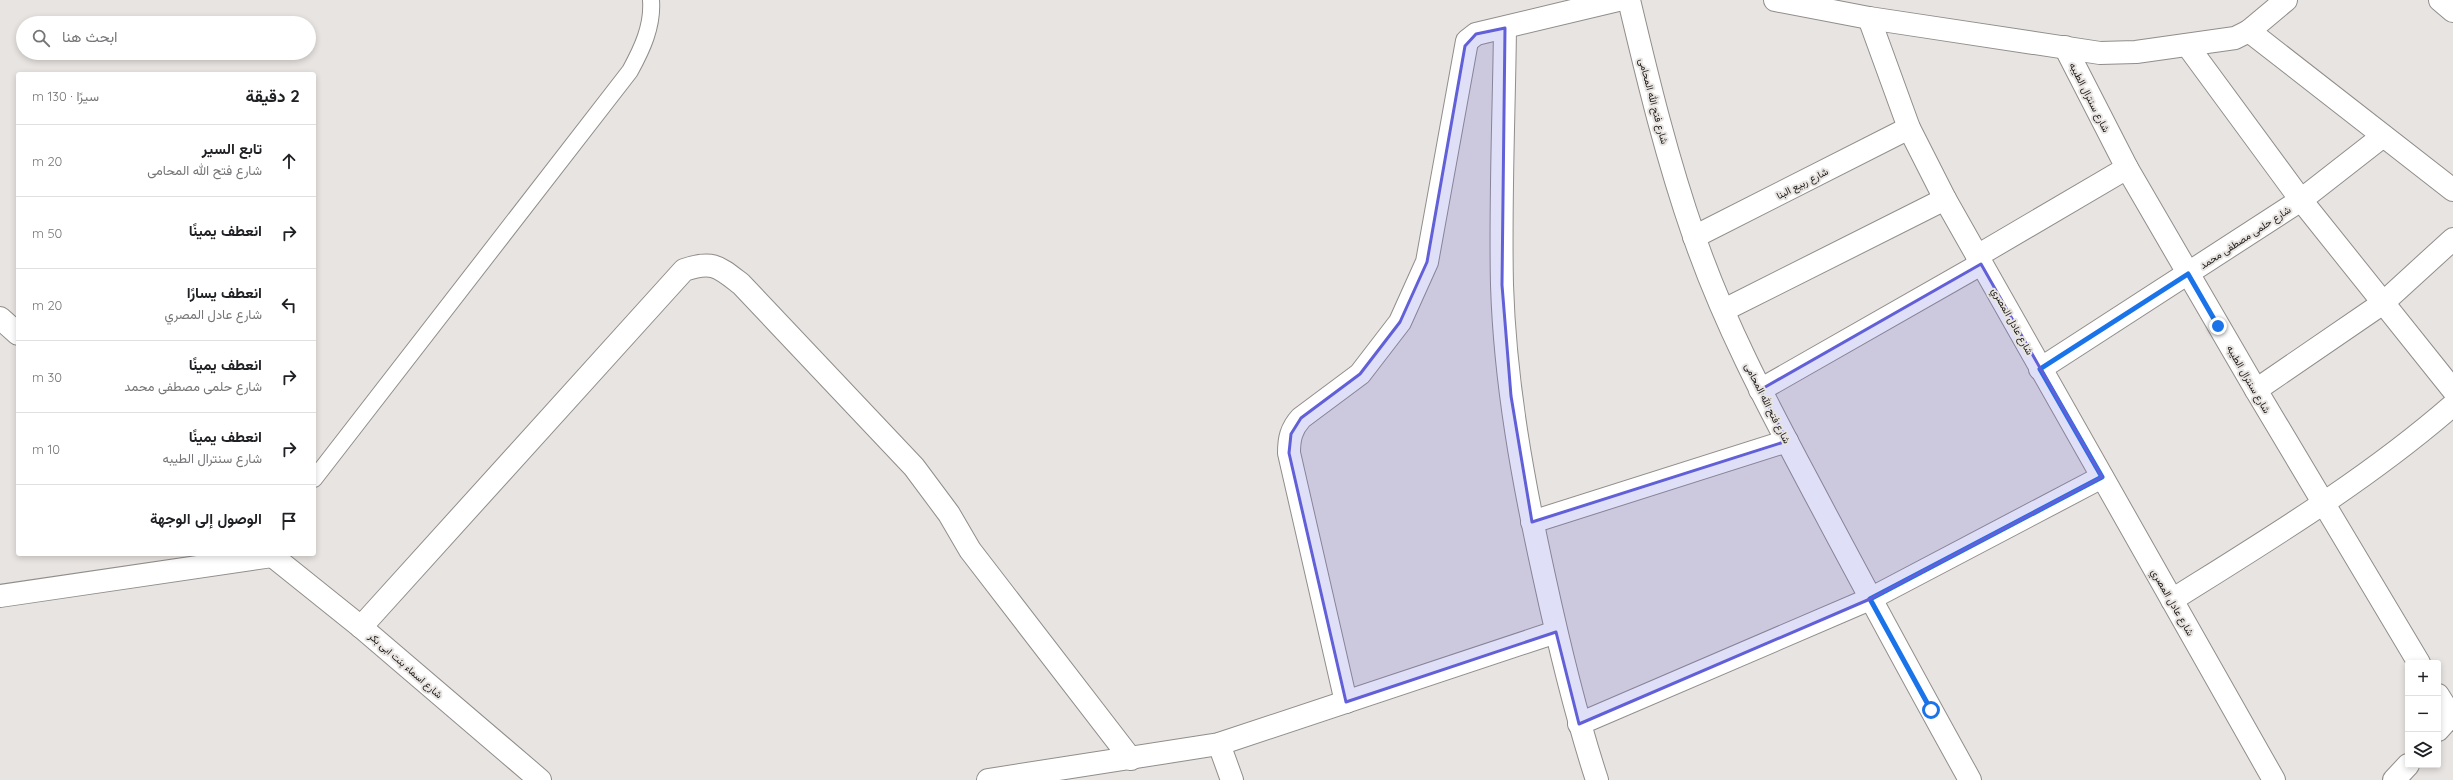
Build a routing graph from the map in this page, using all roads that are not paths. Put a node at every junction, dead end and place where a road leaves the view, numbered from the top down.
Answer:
1 (651, 0) edge
2 (1618, 0) edge
3 (1629, 0) edge
4 (1775, 0) edge
5 (2286, 0) edge
6 (2440, 0) edge
7 (2453, 11) edge
8 (1869, 18) junction
9 (1505, 28) junction
10 (2249, 31) junction
11 (2187, 45) junction
12 (2065, 47) junction
13 (1909, 128) junction
14 (2383, 136) junction
15 (2127, 168) junction
16 (2453, 190) edge
17 (1944, 199) junction
18 (2301, 200) junction
19 (1694, 237) junction
20 (2453, 239) edge
21 (1979, 260) junction
22 (2188, 274) junction
23 (2384, 303) junction
24 (1724, 310) junction
25 (0, 318) edge
26 (16, 332) edge
27 (2040, 369) junction
28 (1760, 390) junction
29 (2256, 390) junction
30 (2453, 390) edge
31 (2453, 405) edge
32 (1787, 441) junction
33 (316, 476) edge
34 (2102, 477) junction
35 (2324, 504) junction
36 (1532, 522) junction
37 (264, 556) edge
38 (272, 556) edge
39 (0, 596) edge
40 (1870, 599) junction
41 (2172, 600) junction
42 (361, 627) junction
43 (1556, 632) junction
44 (2417, 660) edge
45 (2438, 696) edge
46 (1346, 702) junction
47 (2447, 719) edge
48 (1579, 724) junction
49 (1219, 744) junction
50 (1131, 759) junction
51 (2405, 768) edge
52 (1011, 779) edge
53 (540, 780) edge
54 (988, 780) edge
55 (1232, 780) edge
56 (1597, 780) edge
57 (1970, 780) edge
58 (2274, 780) edge
59 (2394, 780) edge

1 - 33 lane
2 - 9 street
3 - 19 street, شارع فتح الله المحامى
4 - 8 street
5 - 10 street
6 - 7 street
8 - 12 street
8 - 13 street, شارع عادل المصري
9 - 36 street
9 - 46 street
10 - 11 street
10 - 14 street
11 - 12 street
11 - 18 street
12 - 15 street, شارع سنترال الطيبه
13 - 17 street, شارع عادل المصري
13 - 19 street, شارع ربيع البنا
14 - 16 street
14 - 18 street, شارع حلمى مصطفى محمد
15 - 21 street
15 - 22 street, شارع سنترال الطيبه
17 - 21 street, شارع عادل المصري
17 - 24 street
18 - 22 street, شارع حلمى مصطفى محمد
18 - 23 street
19 - 24 street, شارع فتح الله المحامى
20 - 23 street
21 - 27 street, شارع عادل المصري
21 - 28 street
22 - 27 street, شارع حلمى مصطفى محمد
22 - 29 street, شارع سنترال الطيبه
23 - 29 street
23 - 30 street
24 - 28 street, شارع فتح الله المحامى
25 - 26 street
27 - 34 street, شارع عادل المصري
28 - 32 street, شارع فتح الله المحامى
29 - 35 street, شارع سنترال الطيبه
31 - 35 street
32 - 36 street
32 - 40 street, شارع فتح الله المحامى
34 - 40 street
34 - 41 street, شارع عادل المصري
35 - 41 street
35 - 44 street, شارع سنترال الطيبه
36 - 43 street
37 - 39 street
38 - 42 street, شارع اسماء بنت ابى بكر
40 - 48 street
40 - 57 street, شارع فتح الله المحامى
41 - 58 street, شارع عادل المصري
42 - 50 street
42 - 53 street, شارع اسماء بنت ابى بكر
43 - 46 street
43 - 48 street
45 - 47 street
46 - 49 street
48 - 56 street
49 - 50 street
49 - 55 street
50 - 52 street
51 - 59 street
52 - 54 street

